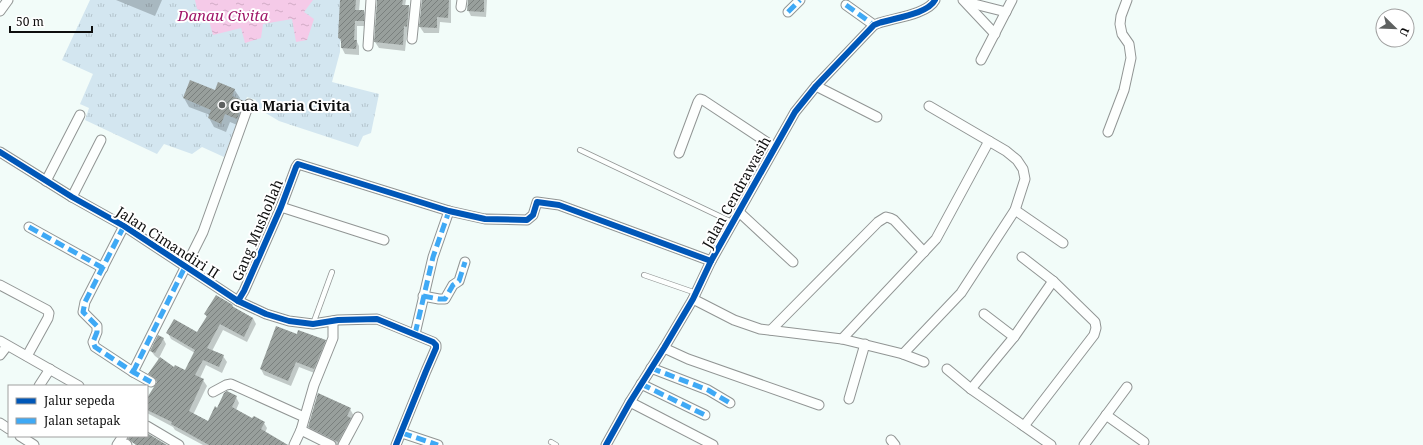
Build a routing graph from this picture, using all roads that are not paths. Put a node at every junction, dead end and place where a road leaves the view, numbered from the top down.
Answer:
1 (8, 0) edge
2 (371, 0) edge
3 (416, 0) edge
4 (800, 0) edge
5 (935, 0) edge
6 (1012, 0) edge
7 (1127, 0) edge
8 (964, 1) edge
9 (846, 5) dead end
10 (0, 11) edge
11 (788, 12) dead end
12 (1006, 12) junction
13 (874, 26) junction
14 (995, 34) junction
15 (412, 38) dead end
16 (368, 46) dead end
17 (981, 60) dead end
18 (816, 86) junction
19 (249, 104) dead end
20 (929, 106) dead end
21 (80, 115) dead end
22 (877, 117) dead end
23 (1108, 132) dead end
24 (101, 140) dead end
25 (989, 141) junction
26 (774, 147) junction
27 (580, 150) dead end
28 (0, 152) edge
29 (679, 152) dead end
30 (46, 181) junction
31 (72, 197) junction
32 (282, 207) junction
33 (1015, 210) junction
34 (449, 211) junction
35 (739, 212) junction
36 (734, 223) junction
37 (124, 226) junction
38 (29, 227) dead end
39 (384, 240) dead end
40 (1063, 243) dead end
41 (924, 252) junction
42 (1022, 257) dead end
43 (711, 261) junction
44 (466, 262) dead end
45 (792, 262) dead end
46 (185, 267) junction
47 (103, 268) junction
48 (332, 272) dead end
49 (644, 275) dead end
50 (1053, 281) junction
51 (0, 285) edge
52 (424, 296) junction
53 (694, 296) junction
54 (238, 301) junction
55 (984, 314) dead end
56 (333, 321) junction
57 (313, 324) junction
58 (771, 330) junction
59 (415, 334) junction
60 (1014, 337) junction
61 (842, 339) junction
62 (4, 344) edge
63 (865, 344) junction
64 (664, 348) junction
65 (903, 354) junction
66 (0, 356) edge
67 (27, 356) junction
68 (924, 362) dead end
69 (651, 368) junction
70 (50, 369) junction
71 (948, 369) dead end
72 (133, 372) junction
73 (151, 382) dead end
74 (641, 384) junction
75 (40, 385) edge
76 (76, 385) edge
77 (1127, 387) dead end
78 (972, 389) junction
79 (213, 392) dead end
80 (850, 399) dead end
81 (630, 402) junction
82 (730, 403) dead end
83 (820, 405) dead end
84 (705, 415) dead end
85 (1106, 415) junction
86 (304, 417) junction
87 (358, 417) dead end
88 (1024, 426) junction
89 (148, 427) edge
90 (301, 430) junction
91 (402, 432) junction
92 (22, 437) edge
93 (1144, 442) dead end
94 (34, 445) edge
95 (179, 445) edge
96 (294, 445) edge
97 (331, 445) edge
98 (343, 445) edge
99 (396, 445) edge
100 (438, 445) edge
101 (606, 445) edge
102 (713, 445) edge
103 (1051, 445) edge
104 (1084, 445) edge

1 - 10 street
2 - 16 street
3 - 15 street
4 - 11 street
5 - 13 street, Jalan Cendrawasih
6 - 12 street
7 - 23 street
8 - 12 street
8 - 14 street
9 - 13 street
12 - 14 street
13 - 18 street, Jalan Cendrawasih
14 - 17 street
18 - 22 street
18 - 26 street, Jalan Cendrawasih
19 - 46 street
20 - 25 street
21 - 30 street
24 - 31 street
25 - 33 street
25 - 41 street
26 - 29 street
26 - 35 street, Jalan Cendrawasih
27 - 36 lane
28 - 30 street, Jalan Cimandiri II
30 - 31 street, Jalan Cimandiri II
31 - 37 street, Jalan Cimandiri II
32 - 34 street, Gang Mushollah
32 - 39 street
32 - 54 street, Gang Mushollah
33 - 40 street
33 - 65 street
34 - 43 street
34 - 52 street
35 - 36 street, Jalan Cendrawasih
35 - 45 street
36 - 43 street, Jalan Cendrawasih
37 - 46 street, Jalan Cimandiri II
37 - 47 street
38 - 47 street
41 - 58 street
41 - 61 street
42 - 50 street
43 - 53 street, Jalan Cendrawasih
44 - 52 street
46 - 54 street, Jalan Cimandiri II
46 - 72 street
47 - 72 street
48 - 57 lane
49 - 53 lane
50 - 60 street
50 - 88 street
51 - 67 street
52 - 59 street
53 - 58 street
53 - 64 street, Jalan Cendrawasih
54 - 57 street, Jalan Cimandiri II
55 - 60 street
56 - 57 street, Jalan Cimandiri II
56 - 59 street, Jalan Cimandiri II
56 - 86 street
58 - 61 street
59 - 91 street, Jalan Cimandiri II
60 - 78 street
61 - 63 street
62 - 66 street
62 - 67 street
63 - 65 street
63 - 80 street
64 - 69 street, Jalan Cendrawasih
64 - 83 street
65 - 68 street
67 - 70 street
69 - 74 street, Jalan Cendrawasih
69 - 82 street
70 - 75 street
70 - 76 street
71 - 78 street
72 - 73 street
74 - 81 street, Jalan Cendrawasih
74 - 84 street
77 - 85 street
78 - 88 street
79 - 86 street
81 - 101 street, Jalan Cendrawasih
81 - 102 street
85 - 93 street
85 - 104 street
86 - 90 street
87 - 98 street
88 - 103 street
89 - 95 street
90 - 96 street
90 - 97 street
91 - 99 street, Jalan Cimandiri II
91 - 100 street
92 - 94 street

